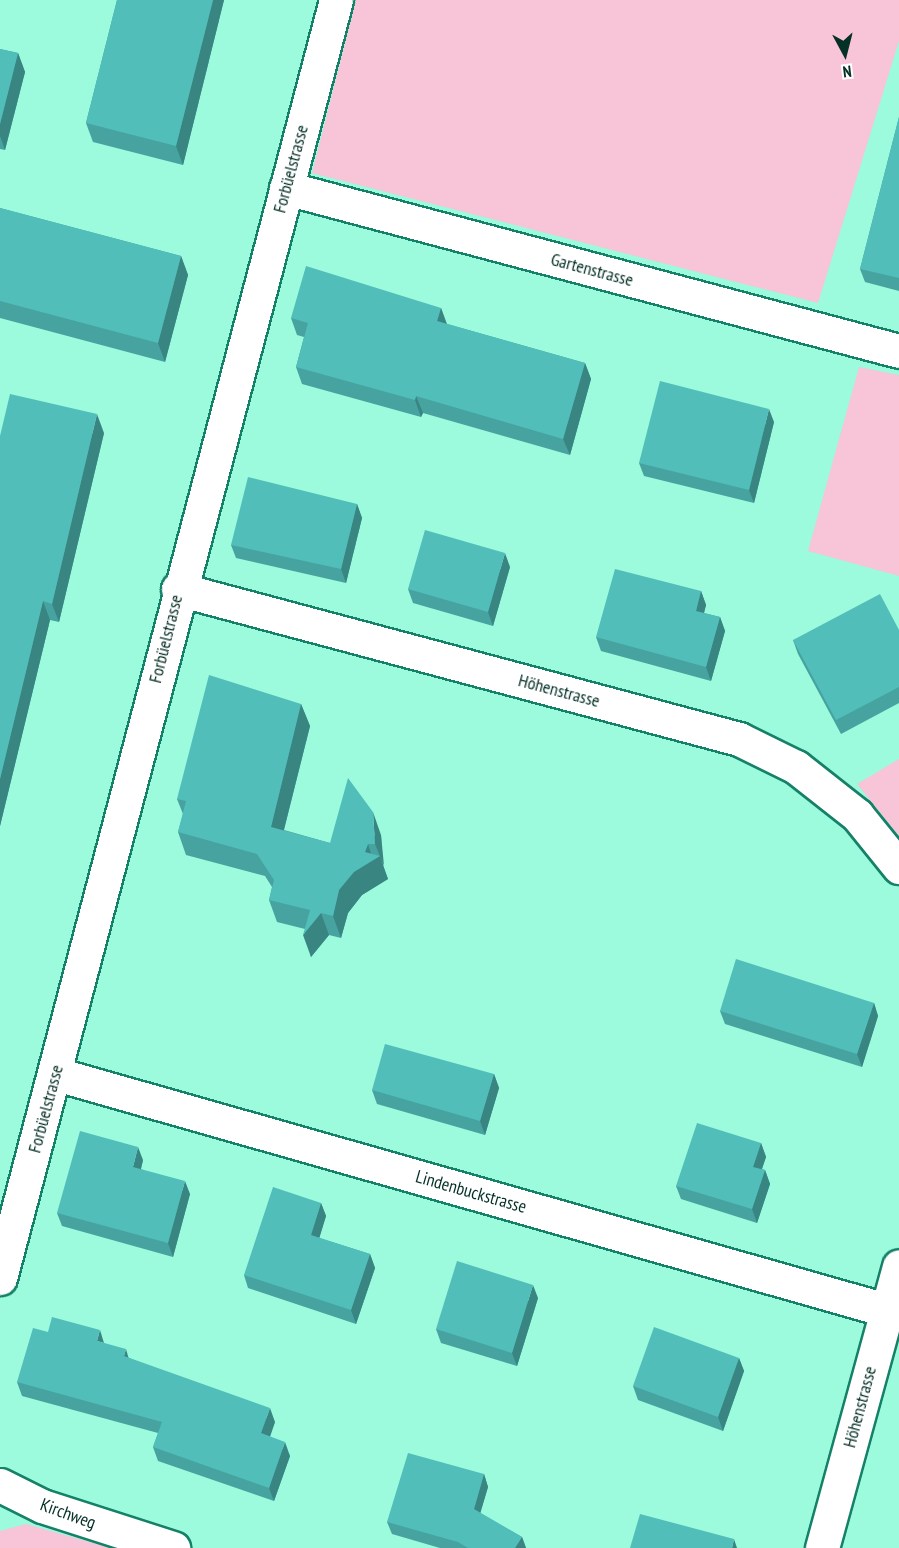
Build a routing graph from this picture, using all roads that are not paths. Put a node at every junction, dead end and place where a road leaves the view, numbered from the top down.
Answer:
1 (336, 0) edge
2 (286, 188) junction
3 (899, 351) edge
4 (178, 589) junction
5 (899, 867) edge
6 (56, 1074) junction
7 (899, 1266) edge
8 (0, 1278) edge
9 (886, 1310) junction
10 (0, 1485) edge
11 (173, 1548) edge
12 (822, 1548) edge

1 - 2 street, Forbüelstrasse
2 - 3 street, Gartenstrasse
2 - 4 street, Forbüelstrasse
4 - 5 street, Höhenstrasse
4 - 6 street, Forbüelstrasse
6 - 8 street, Forbüelstrasse
6 - 9 street, Lindenbuckstrasse
7 - 9 street, Höhenstrasse
9 - 12 street, Höhenstrasse
10 - 11 street, Kirchweg

